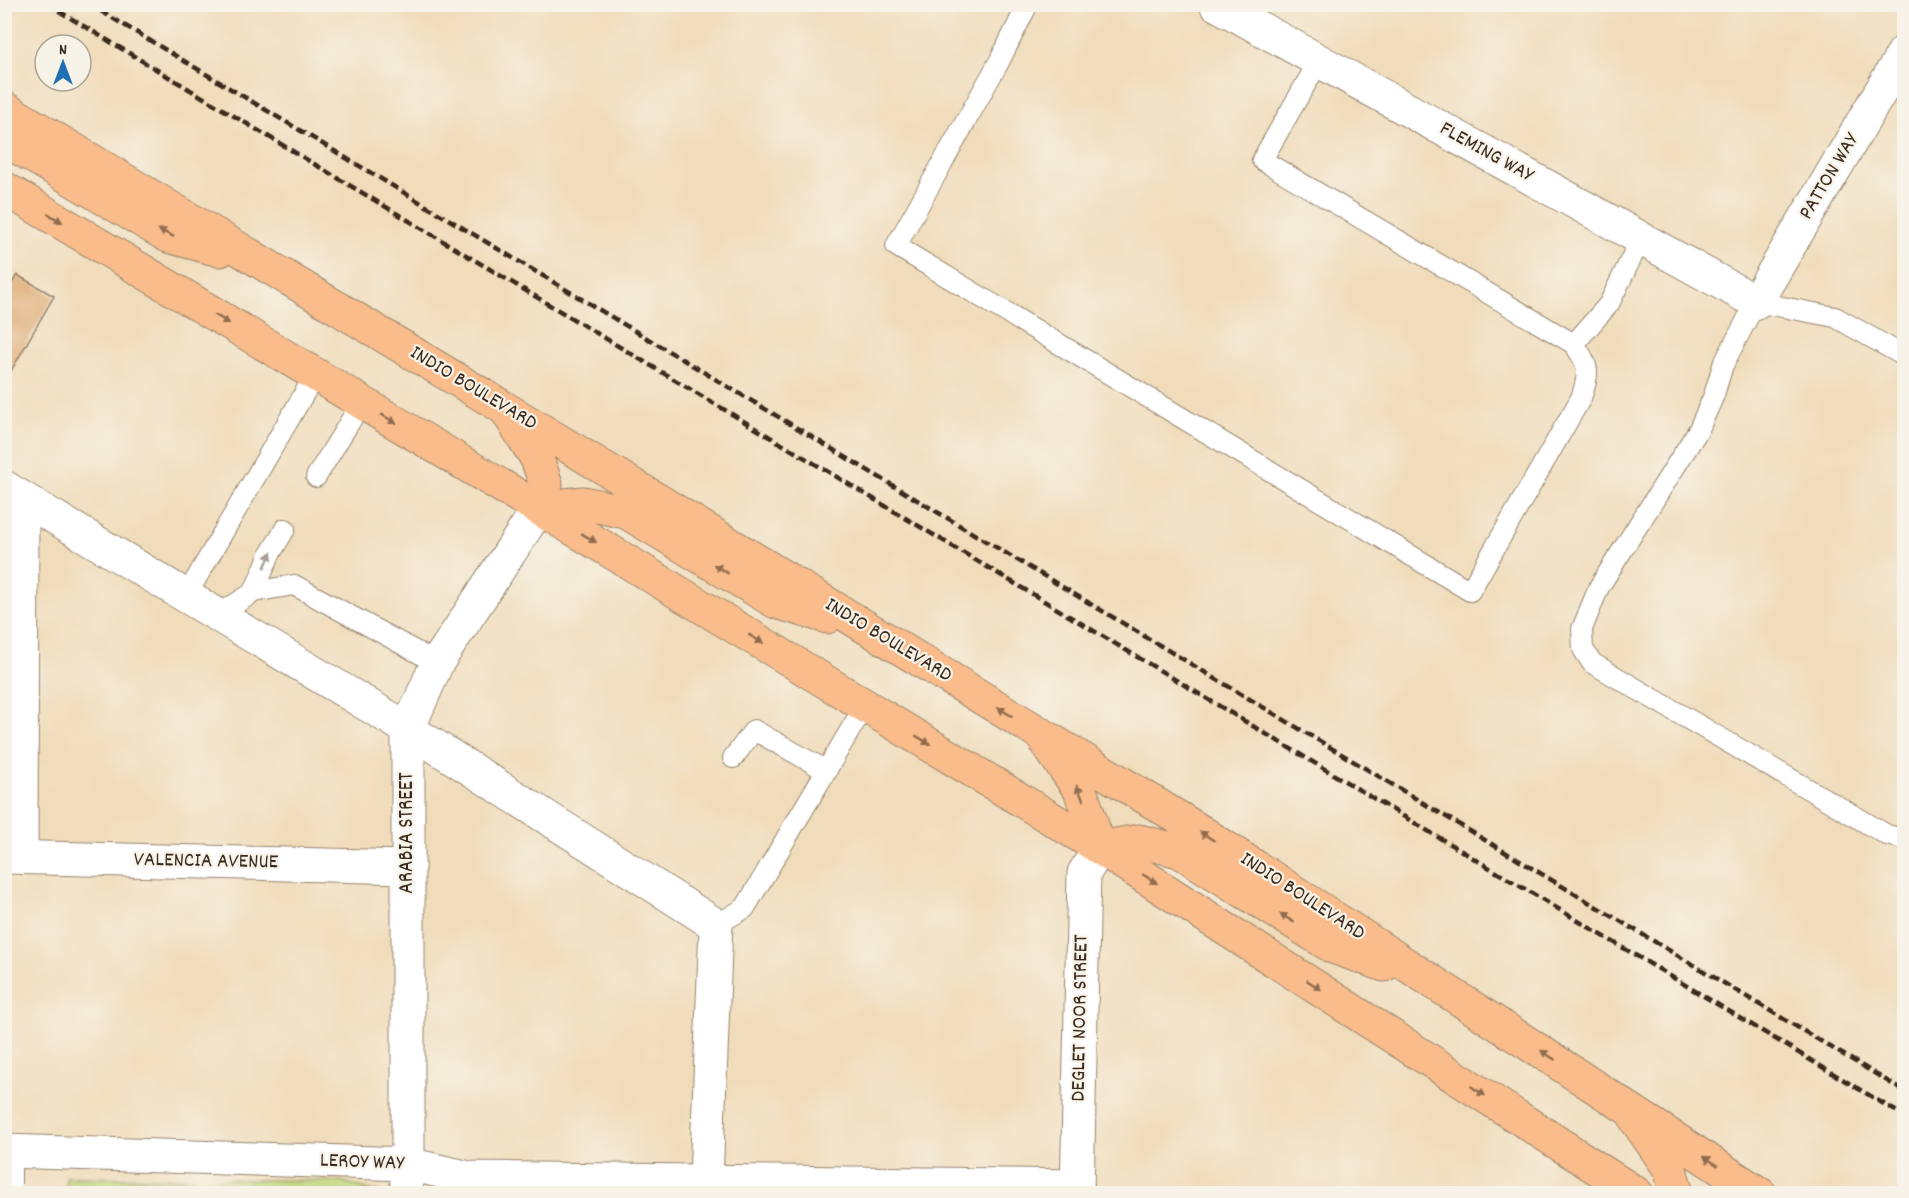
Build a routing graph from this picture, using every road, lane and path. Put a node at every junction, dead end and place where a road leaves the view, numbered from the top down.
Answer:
1 (1028, 4) edge
2 (1216, 4) edge
3 (1905, 52) edge
4 (1319, 61) junction
5 (4, 108) edge
6 (4, 142) edge
7 (4, 188) edge
8 (1641, 238) junction
9 (262, 262) junction
10 (1755, 302) junction
11 (1574, 344) junction
12 (1905, 356) edge
13 (315, 375) junction
14 (362, 402) junction
15 (505, 408) junction
16 (316, 477) dead end
17 (13, 493) edge
18 (539, 508) junction
19 (285, 529) dead end
20 (254, 592) junction
21 (186, 596) junction
22 (218, 615) junction
23 (871, 630) junction
24 (437, 663) junction
25 (865, 705) junction
26 (408, 729) junction
27 (1039, 733) junction
28 (733, 758) dead end
29 (826, 771) junction
30 (1905, 839) edge
31 (1101, 848) junction
32 (13, 857) edge
33 (408, 867) junction
34 (716, 924) junction
35 (1436, 983) junction
36 (1627, 1106) junction
37 (8, 1151) edge
38 (407, 1179) edge
39 (706, 1181) junction
40 (1077, 1190) edge
41 (11, 1194) edge
42 (1637, 1194) edge
43 (1677, 1194) edge
44 (1760, 1194) edge

1 - 11 lane
2 - 4 street, FLEMING WAY
3 - 10 street, PATTON WAY
4 - 8 street, FLEMING WAY
4 - 11 lane
5 - 9 main road, INDIO BOULEVARD
9 -> 6 main road
7 -> 13 main road
8 - 10 street, FLEMING WAY
8 - 11 lane
9 - 15 main road, INDIO BOULEVARD
10 - 12 lane
10 - 30 lane
13 - 14 main road
13 - 21 lane
14 - 16 lane
14 -> 18 main road
15 - 18 main road
15 - 23 main road, INDIO BOULEVARD
17 - 21 street
17 - 32 street
23 -> 18 main road
18 - 24 street, ARABIA STREET
18 -> 25 main road
20 -> 19 lane
20 - 22 lane
20 - 24 lane
21 - 22 street
22 - 26 street
27 -> 23 main road, INDIO BOULEVARD
24 - 26 street, ARABIA STREET
25 - 29 lane
25 -> 31 main road
26 - 33 street, ARABIA STREET
26 - 34 street
31 -> 27 main road
35 -> 27 main road, INDIO BOULEVARD
28 - 29 lane
29 - 34 lane
35 -> 31 main road
31 - 40 street, DEGLET NOOR STREET
31 -> 42 main road
32 - 33 street, VALENCIA AVENUE
33 - 38 street, ARABIA STREET
34 - 39 street
36 -> 35 main road, INDIO BOULEVARD
36 - 43 main road
44 -> 36 main road, INDIO BOULEVARD
37 - 38 street, LEROY WAY
37 - 41 lane
38 - 39 street, LEROY WAY
39 - 40 street, LEROY WAY

